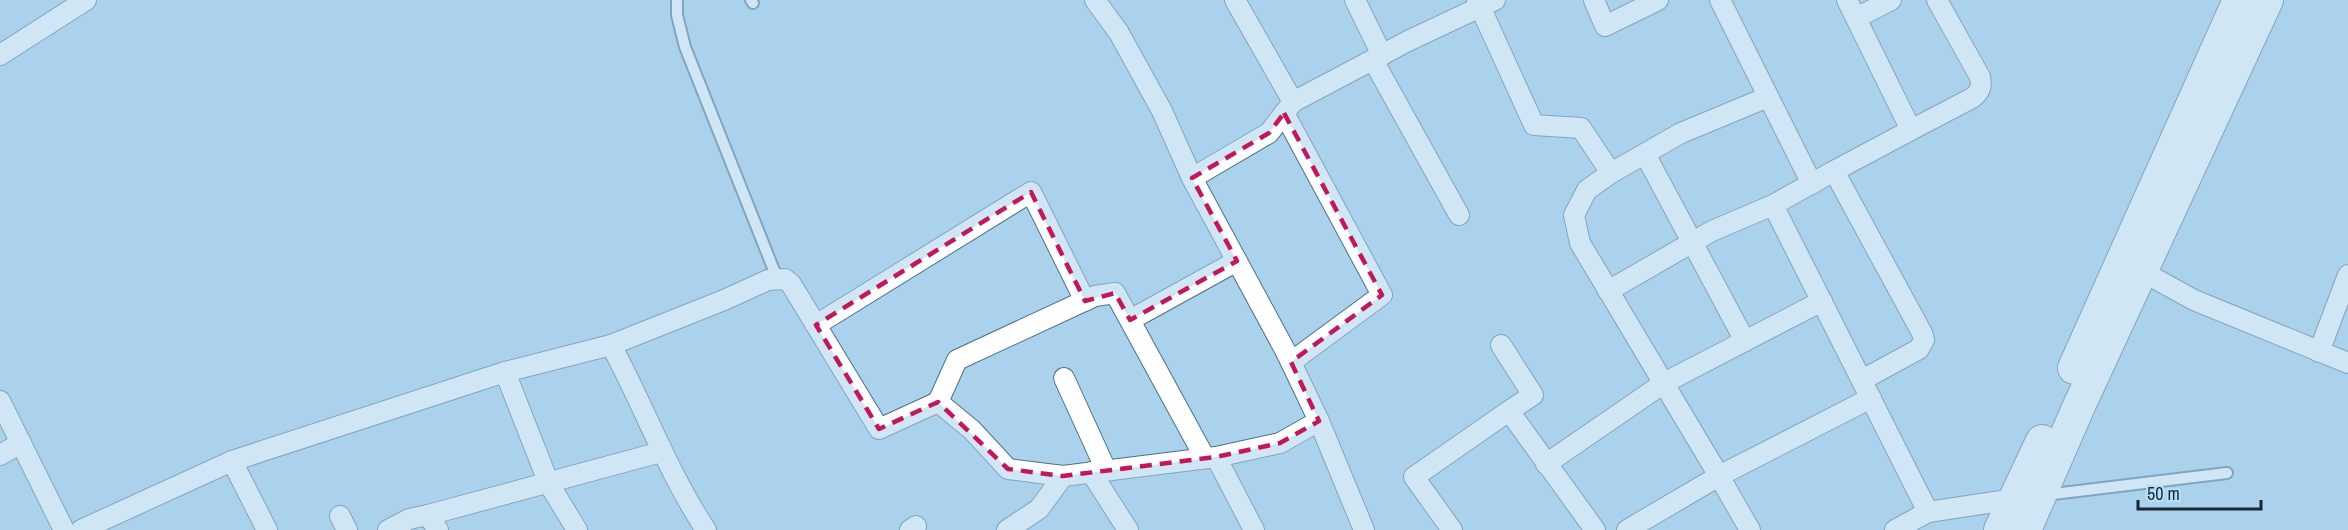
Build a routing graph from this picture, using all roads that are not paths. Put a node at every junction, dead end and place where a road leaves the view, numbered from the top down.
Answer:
1 (86, 0) edge
2 (677, 0) edge
3 (1095, 0) edge
4 (1235, 0) edge
5 (1355, 0) edge
6 (1594, 0) edge
7 (1658, 0) edge
8 (1720, 0) edge
9 (1847, 0) edge
10 (1891, 0) edge
11 (1937, 0) edge
12 (2239, 0) edge
13 (2266, 0) edge
14 (1484, 2) edge
15 (1856, 18) junction
16 (0, 55) edge
17 (1377, 57) junction
18 (1768, 97) junction
19 (1289, 107) junction
20 (1911, 130) junction
21 (1645, 154) junction
22 (1834, 171) junction
23 (1611, 173) junction
24 (1191, 178) junction
25 (1812, 184) junction
26 (1773, 205) junction
27 (1459, 215) dead end
28 (1692, 243) junction
29 (1237, 261) junction
30 (2143, 272) junction
31 (2348, 275) edge
32 (777, 278) junction
33 (1608, 291) junction
34 (1085, 301) junction
35 (1822, 301) junction
36 (1130, 320) junction
37 (816, 325) junction
38 (1745, 341) junction
39 (612, 345) junction
40 (1501, 345) dead end
41 (2319, 352) junction
42 (1291, 362) junction
43 (2348, 363) edge
44 (505, 372) junction
45 (1064, 378) dead end
46 (1862, 380) junction
47 (1664, 383) junction
48 (1871, 398) junction
49 (0, 401) edge
50 (938, 402) junction
51 (1509, 411) junction
52 (1319, 421) junction
53 (21, 443) junction
54 (661, 452) junction
55 (0, 455) edge
56 (1211, 457) junction
57 (232, 461) junction
58 (1546, 464) junction
59 (1099, 471) junction
60 (2227, 473) dead end
61 (1063, 476) junction
62 (1719, 476) junction
63 (549, 484) junction
64 (2028, 497) junction
65 (1928, 512) junction
66 (433, 523) edge
67 (64, 530) edge
68 (81, 530) edge
69 (267, 530) edge
70 (388, 530) edge
71 (577, 530) edge
72 (706, 530) edge
73 (1007, 530) edge
74 (1128, 530) edge
75 (1254, 530) edge
76 (1364, 530) edge
77 (1452, 530) edge
78 (1595, 530) edge
79 (1627, 530) edge
80 (1750, 530) edge
81 (1894, 530) edge
82 (2000, 530) edge
83 (2025, 530) edge

1 - 16 street
2 - 32 lane
3 - 24 street
4 - 19 street
5 - 17 street
6 - 7 street
8 - 18 street
9 - 15 street
10 - 15 street
11 - 20 street
12 - 64 main road
13 - 30 main road
14 - 17 street
14 - 23 street
15 - 20 street
17 - 19 street
17 - 27 street
18 - 21 street
18 - 25 street
19 - 24 street
19 - 42 street
20 - 22 street
21 - 23 street
21 - 28 street
22 - 25 street
22 - 46 street
23 - 33 street
24 - 29 street
25 - 26 street
26 - 28 street
26 - 35 street
28 - 33 street
28 - 38 street
29 - 36 street
29 - 42 street
30 - 41 street
30 - 64 main road
31 - 41 street
32 - 37 street
32 - 39 street
33 - 47 street
34 - 36 street
34 - 37 street
34 - 50 street
35 - 38 street
35 - 46 street
36 - 56 street
37 - 50 street
38 - 47 street
39 - 44 street
39 - 54 street
40 - 51 street
41 - 43 street
42 - 52 street
44 - 57 street
44 - 63 street
45 - 59 street
46 - 48 street
47 - 58 street
47 - 62 street
48 - 62 street
48 - 65 street
49 - 53 street
50 - 61 street
51 - 58 street
51 - 77 street
52 - 56 street
52 - 76 street
53 - 55 street
53 - 67 street
54 - 63 street
54 - 72 street
56 - 59 street
56 - 75 street
57 - 68 street
57 - 69 street
58 - 78 street
59 - 61 street
59 - 74 street
60 - 64 lane
61 - 73 street
62 - 79 street
62 - 80 street
63 - 66 street
63 - 71 street
64 - 65 street
64 - 82 main road
64 - 83 main road
65 - 81 street
66 - 70 street

